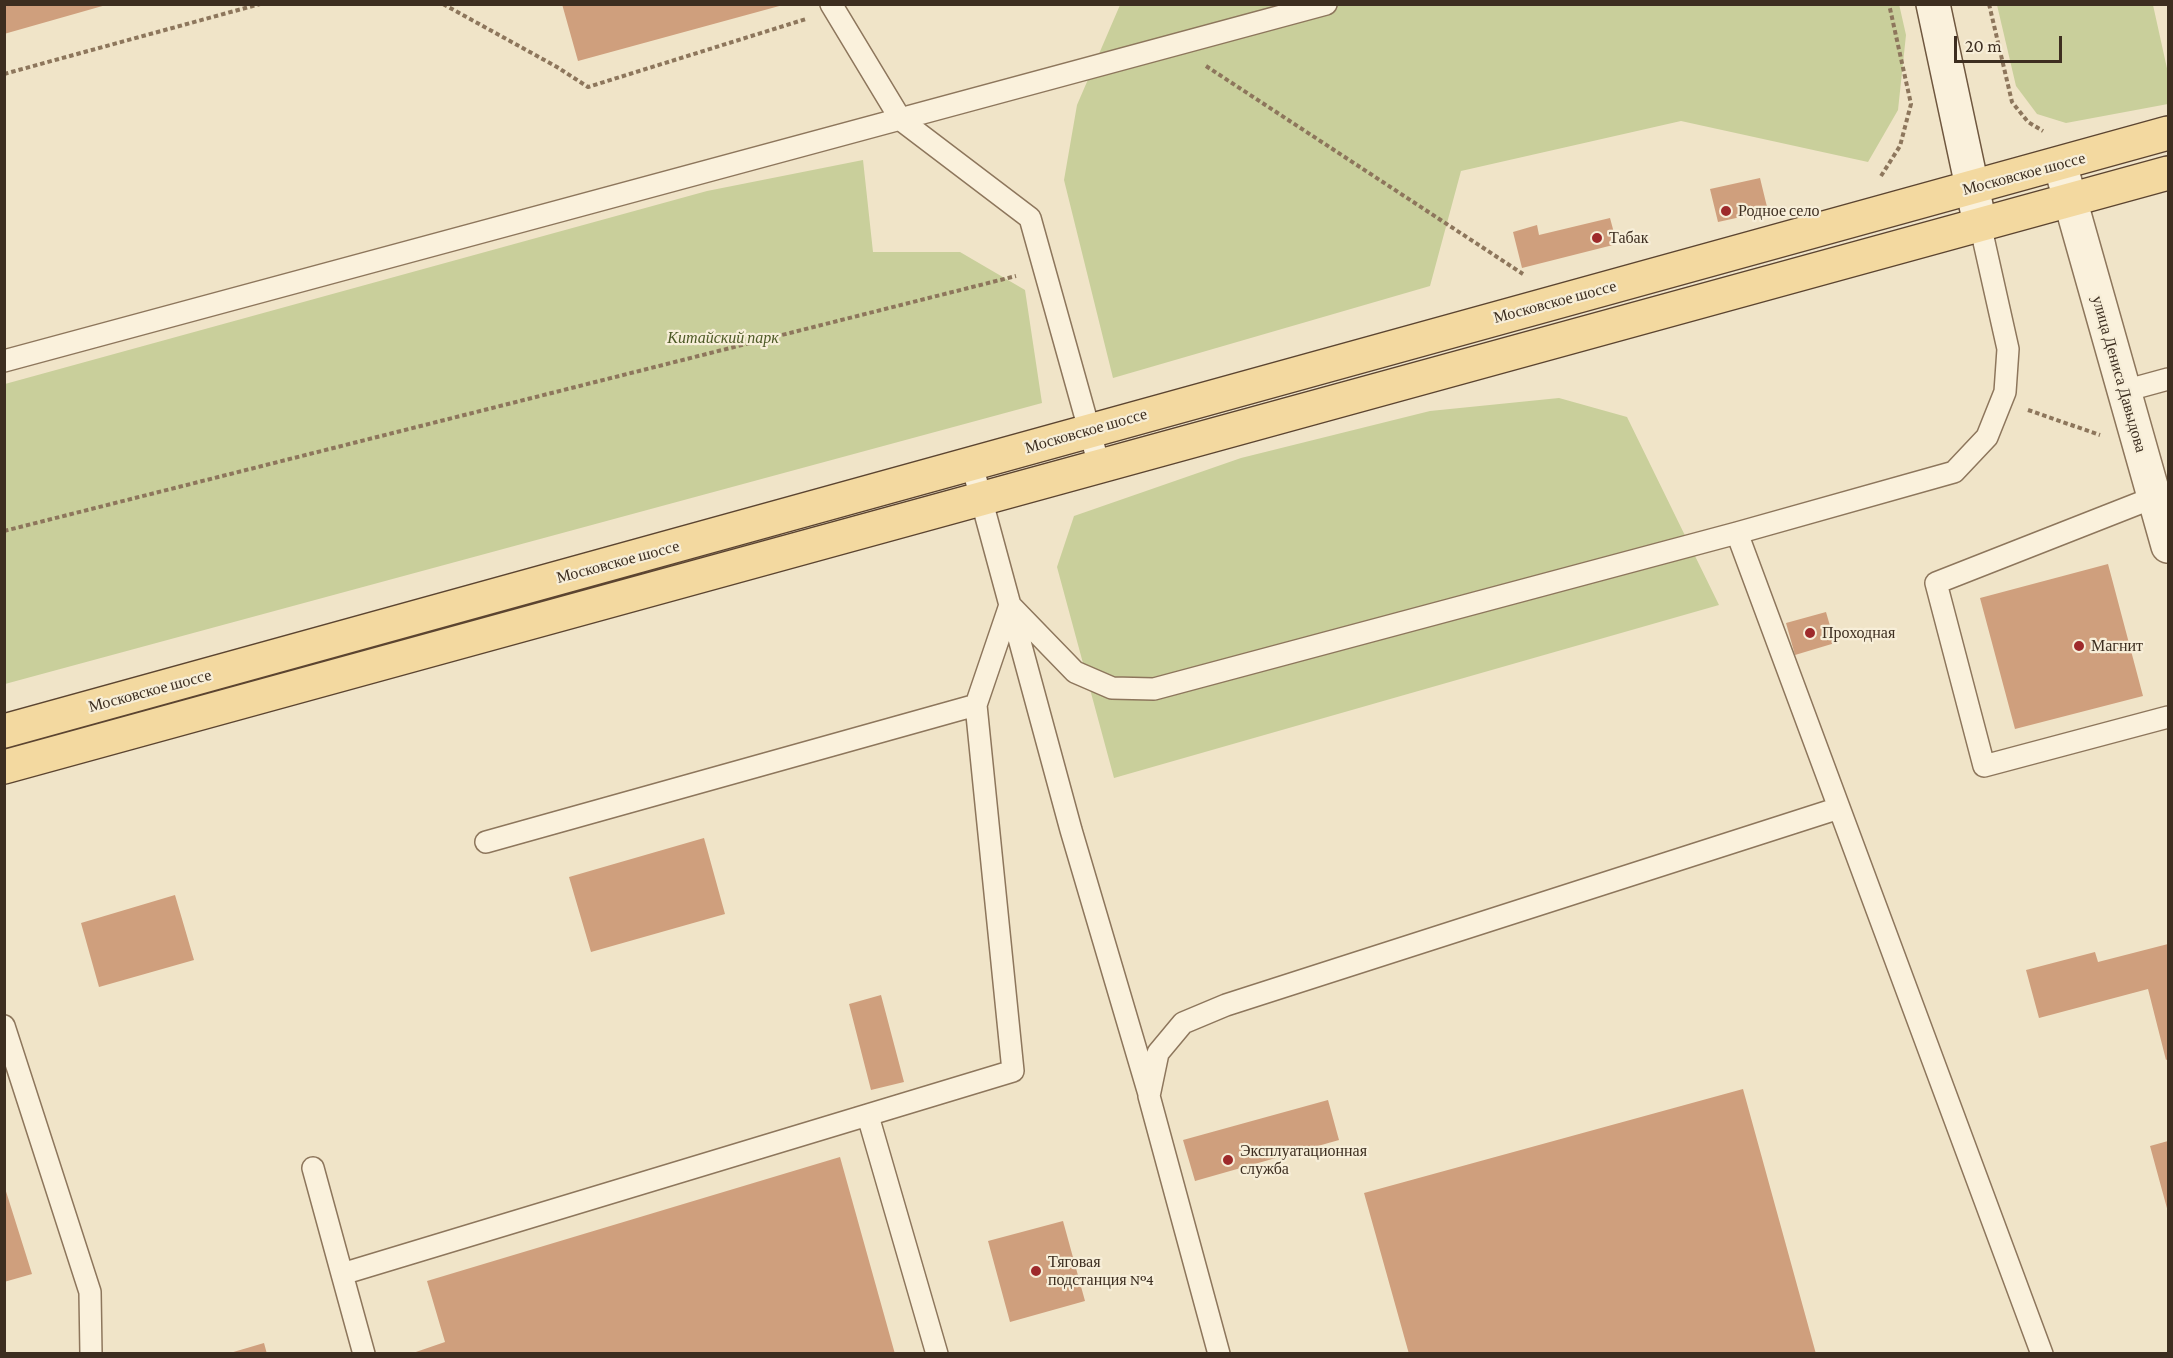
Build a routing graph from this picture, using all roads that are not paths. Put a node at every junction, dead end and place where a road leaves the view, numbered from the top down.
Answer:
1 (1326, 4) edge
2 (1933, 4) edge
3 (832, 8) edge
4 (901, 120) junction
5 (2169, 133) edge
6 (2060, 164) junction
7 (2169, 174) edge
8 (1974, 187) junction
9 (2070, 201) junction
10 (1980, 224) junction
11 (4, 361) edge
12 (2169, 379) edge
13 (2124, 391) junction
14 (1088, 430) junction
15 (972, 465) junction
16 (1099, 465) junction
17 (2155, 497) junction
18 (980, 499) junction
19 (1737, 533) junction
20 (2169, 546) edge
21 (1010, 605) junction
22 (976, 705) junction
23 (2169, 717) edge
24 (4, 731) edge
25 (4, 767) edge
26 (1839, 808) junction
27 (486, 842) dead end
28 (4, 1026) edge
29 (1149, 1096) junction
30 (868, 1116) junction
31 (313, 1168) dead end
32 (342, 1275) junction
33 (91, 1353) edge
34 (364, 1353) edge
35 (937, 1353) edge
36 (1219, 1353) edge
37 (2042, 1353) edge

1 - 4 lane
2 - 8 street
3 - 4 lane
4 - 11 lane
4 - 14 lane
5 - 6 main road, Московское шоссе
6 - 8 main road, Московское шоссе
6 - 9 street, улица Дениса Давыдова
7 - 9 main road
8 - 10 street
8 - 14 main road, Московское шоссе
9 - 10 main road
9 - 13 street, улица Дениса Давыдова
10 - 16 main road
10 - 19 lane
12 - 13 lane
13 - 17 street, улица Дениса Давыдова
14 - 15 main road, Московское шоссе
14 - 16 lane
15 - 18 lane
15 - 24 main road, Московское шоссе
16 - 18 main road
17 - 20 street, улица Дениса Давыдова
17 - 23 lane
18 - 21 lane
18 - 25 main road
19 - 21 lane
19 - 26 lane
21 - 22 lane
21 - 29 lane
22 - 27 lane
22 - 30 lane
26 - 29 lane
26 - 37 lane
28 - 33 lane
29 - 36 lane
30 - 32 lane
30 - 35 lane
31 - 32 lane
32 - 34 lane

